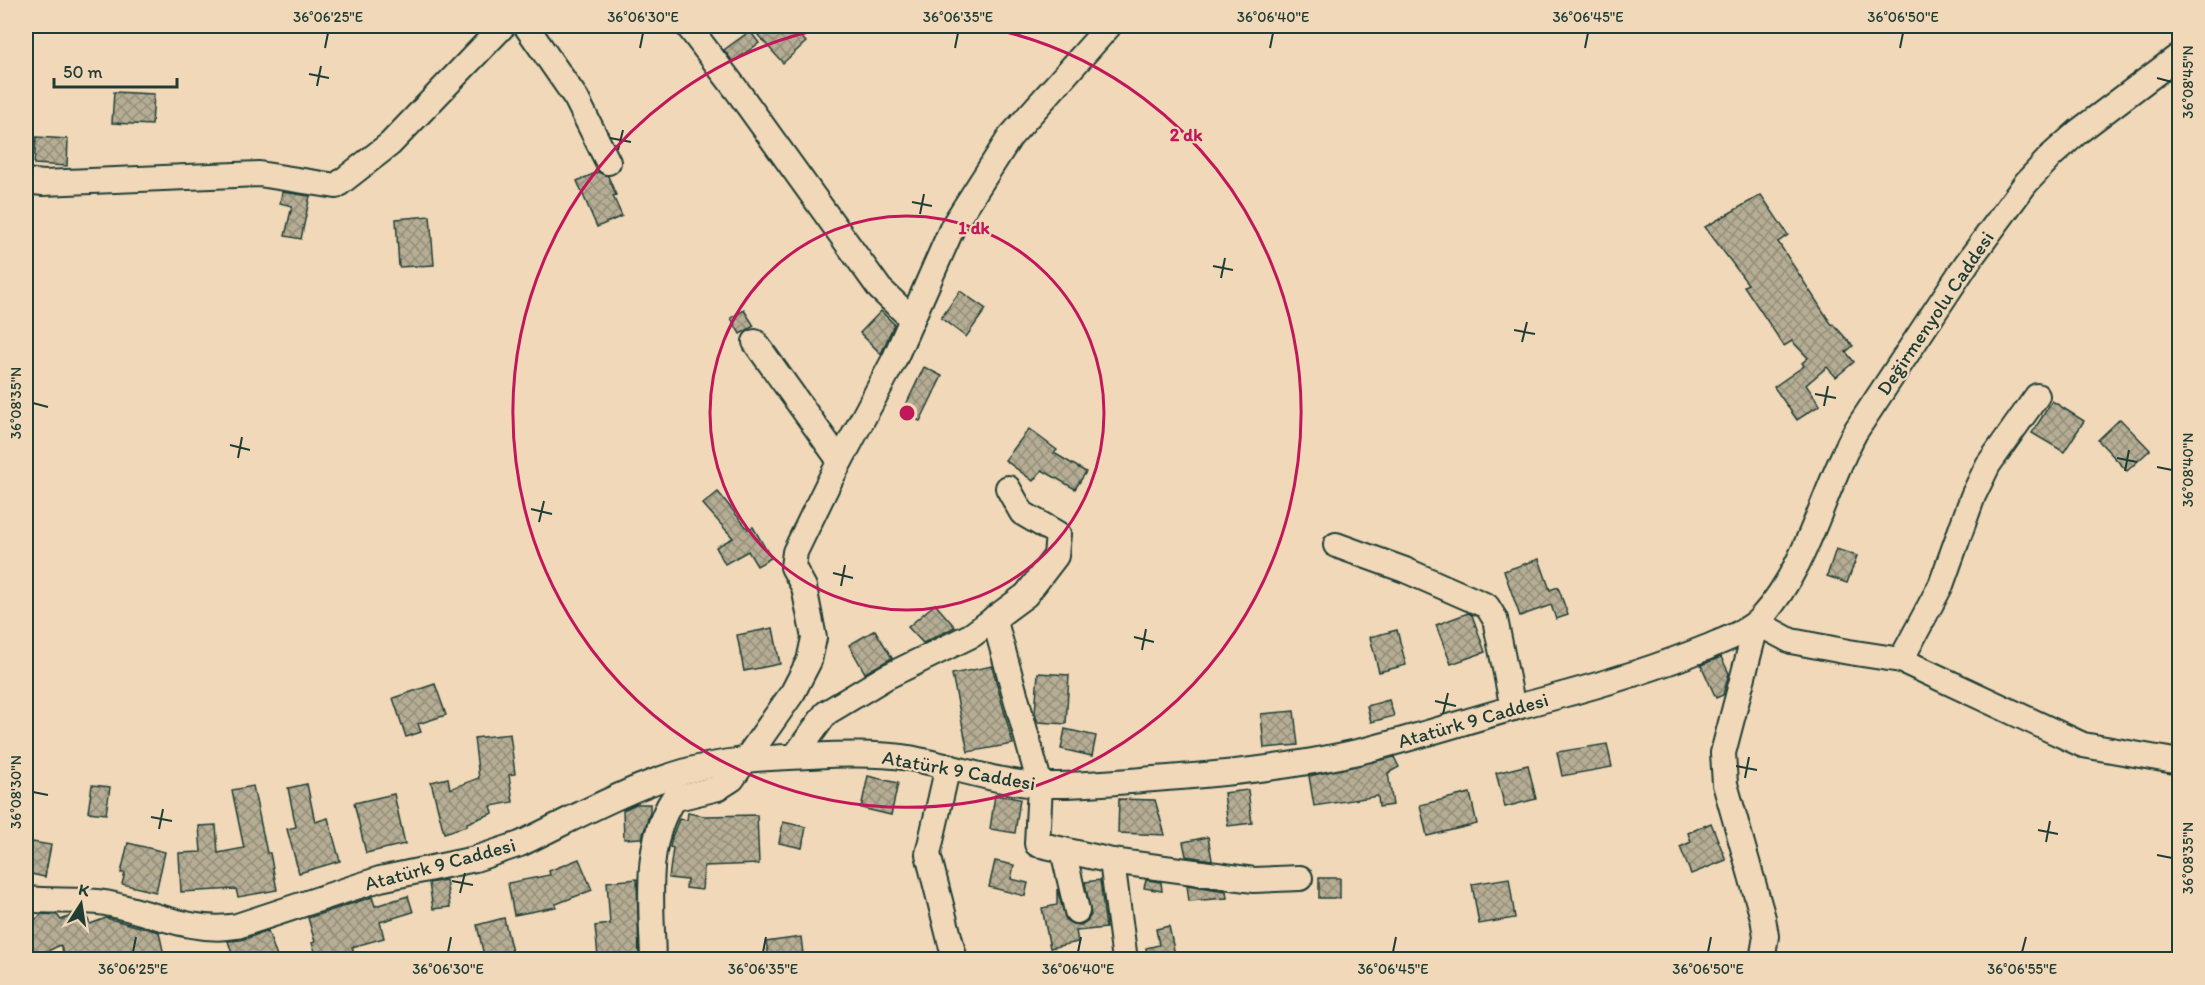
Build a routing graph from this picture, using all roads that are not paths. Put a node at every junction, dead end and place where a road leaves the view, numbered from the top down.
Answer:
1 (503, 26) edge
2 (526, 26) edge
3 (687, 26) edge
4 (1109, 26) edge
5 (2180, 56) edge
6 (608, 162) dead end
7 (26, 181) edge
8 (912, 319) junction
9 (755, 342) dead end
10 (2037, 396) dead end
11 (840, 461) junction
12 (1008, 488) dead end
13 (1336, 545) dead end
14 (994, 618) junction
15 (1757, 623) junction
16 (1902, 660) junction
17 (1513, 708) junction
18 (795, 756) junction
19 (745, 760) junction
20 (2180, 762) edge
21 (948, 766) junction
22 (1040, 785) junction
23 (1063, 850) junction
24 (1112, 861) junction
25 (1300, 878) dead end
26 (26, 899) edge
27 (1077, 911) dead end
28 (653, 960) edge
29 (955, 960) edge
30 (1125, 960) edge
31 (1762, 960) edge

1 - 7 street
2 - 6 street
3 - 8 street
4 - 8 street
5 - 15 street, Değirmenyolu Caddesi
8 - 11 street
9 - 11 street
10 - 16 street
11 - 19 street
12 - 14 street
13 - 17 street
14 - 18 street
14 - 22 street
15 - 16 street
15 - 17 street, Atatürk 9 Caddesi
15 - 31 street
16 - 20 street
17 - 22 street, Atatürk 9 Caddesi
18 - 19 street, Atatürk 9 Caddesi
18 - 21 street, Atatürk 9 Caddesi
19 - 26 street, Atatürk 9 Caddesi
19 - 28 street
21 - 22 street, Atatürk 9 Caddesi
21 - 29 street
22 - 23 street
23 - 24 street
23 - 27 street
24 - 25 street
24 - 30 street

